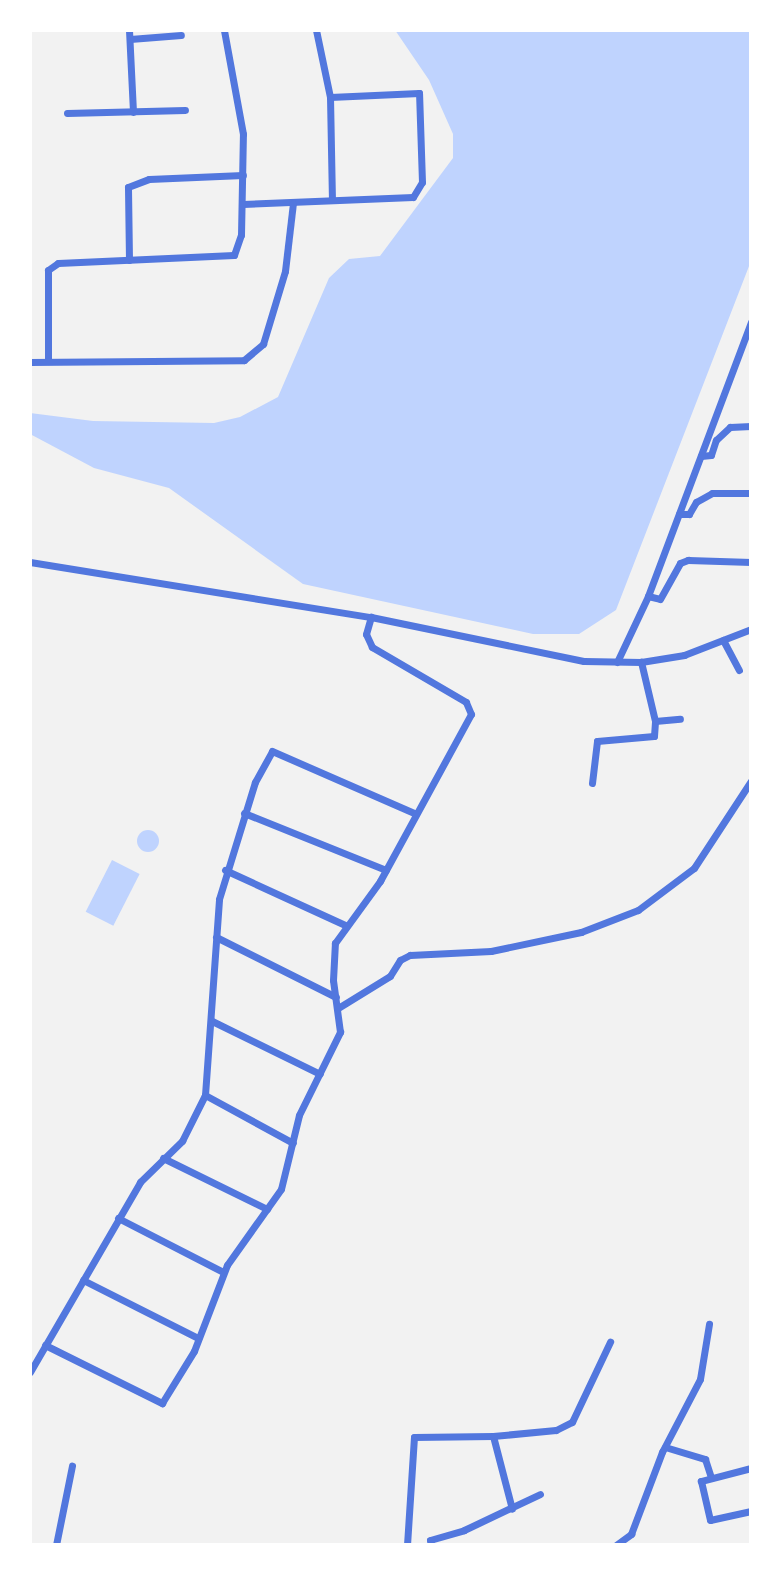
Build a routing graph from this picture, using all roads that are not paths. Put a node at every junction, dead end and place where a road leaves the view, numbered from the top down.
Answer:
1 (130, 30) edge
2 (224, 30) edge
3 (316, 30) edge
4 (181, 35) dead end
5 (130, 39) junction
6 (330, 97) junction
7 (185, 110) dead end
8 (133, 112) junction
9 (68, 113) dead end
10 (243, 174) junction
11 (332, 200) junction
12 (293, 203) junction
13 (243, 204) junction
14 (129, 260) junction
15 (751, 322) edge
16 (48, 361) junction
17 (30, 362) edge
18 (751, 426) edge
19 (701, 456) junction
20 (751, 493) edge
21 (679, 514) junction
22 (30, 562) edge
23 (751, 562) edge
24 (648, 596) junction
25 (371, 617) junction
26 (751, 629) edge
27 (723, 640) junction
28 (641, 662) junction
29 (617, 663) junction
30 (739, 670) dead end
31 (680, 719) dead end
32 (655, 720) junction
33 (751, 781) edge
34 (592, 783) dead end
35 (244, 813) junction
36 (414, 813) junction
37 (225, 870) junction
38 (386, 870) junction
39 (345, 925) junction
40 (216, 937) junction
41 (336, 997) junction
42 (338, 1007) junction
43 (212, 1021) junction
44 (320, 1073) junction
45 (205, 1095) junction
46 (293, 1143) junction
47 (163, 1158) junction
48 (267, 1209) junction
49 (118, 1218) junction
50 (223, 1272) junction
51 (83, 1280) junction
52 (709, 1324) dead end
53 (198, 1338) junction
54 (610, 1342) dead end
55 (45, 1345) junction
56 (30, 1372) edge
57 (492, 1436) junction
58 (665, 1447) junction
59 (72, 1466) dead end
60 (751, 1468) edge
61 (710, 1478) junction
62 (540, 1494) dead end
63 (513, 1509) junction
64 (751, 1511) edge
65 (56, 1545) edge
66 (407, 1545) edge
67 (431, 1545) edge
68 (616, 1545) edge

1 - 5 street
2 - 10 street
3 - 6 street
4 - 5 street
5 - 8 street
6 - 11 street
6 - 11 street
7 - 8 street
8 - 9 street
10 - 13 street
10 - 14 street
11 - 12 street
12 - 13 street
12 - 16 street
13 - 14 street
14 - 16 street
15 - 19 street
16 - 17 street
18 - 19 street
19 - 21 street
20 - 21 street
21 - 24 street
22 - 25 street
23 - 24 street
24 - 29 street
25 - 29 street
25 - 36 street
26 - 27 street
27 - 28 street
27 - 30 street
28 - 29 street
28 - 32 street
31 - 32 street
32 - 34 street
33 - 42 street
35 - 36 street
35 - 37 street
35 - 38 street
36 - 38 street
37 - 39 street
37 - 40 street
38 - 39 street
39 - 41 street
40 - 41 street
40 - 43 street
41 - 42 street
42 - 44 street
43 - 44 street
43 - 45 street
44 - 46 street
45 - 46 street
45 - 47 street
46 - 48 street
47 - 48 street
47 - 49 street
48 - 50 street
49 - 50 street
49 - 51 street
50 - 53 street
51 - 53 street
51 - 55 street
52 - 58 street
53 - 55 street
54 - 57 street
55 - 56 street
57 - 63 street
57 - 66 street
58 - 61 street
58 - 68 street
59 - 65 street
60 - 61 street
61 - 64 street
62 - 63 street
63 - 67 street

